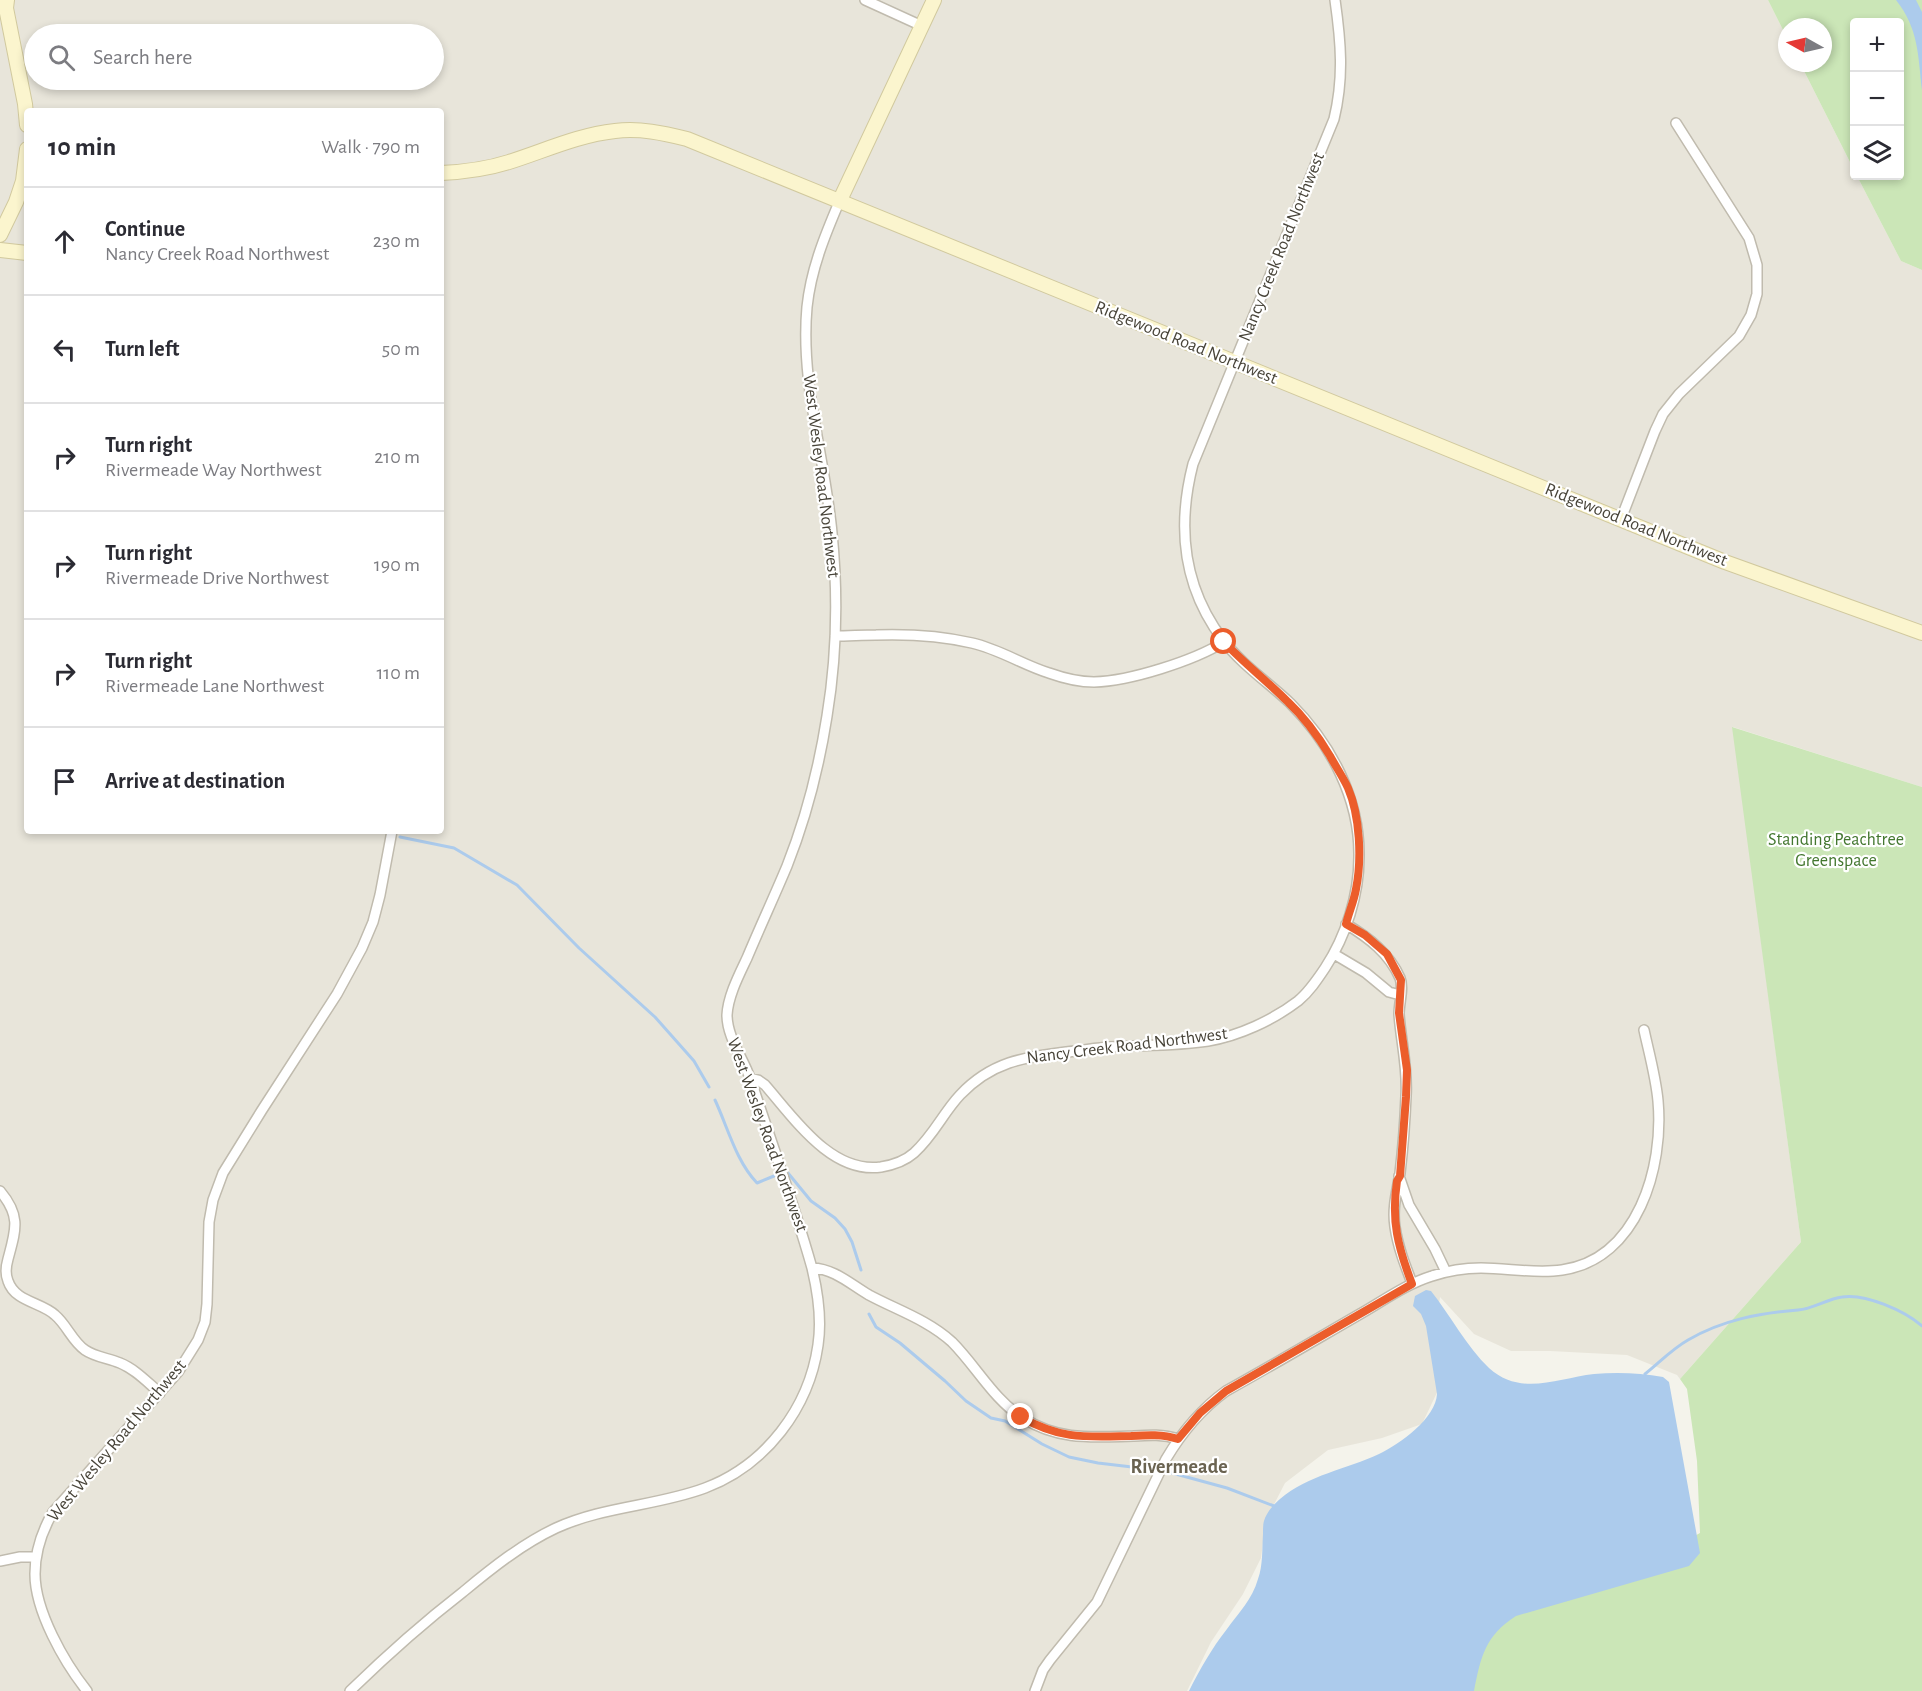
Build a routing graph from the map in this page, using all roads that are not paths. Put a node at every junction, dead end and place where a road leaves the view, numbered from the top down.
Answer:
1 (7, 0) edge
2 (865, 0) edge
3 (934, 0) edge
4 (1335, 0) edge
5 (922, 26) junction
6 (25, 108) edge
7 (1676, 123) dead end
8 (24, 173) edge
9 (444, 173) edge
10 (840, 200) junction
11 (0, 235) edge
12 (0, 250) edge
13 (24, 253) edge
14 (1235, 363) junction
15 (1621, 519) junction
16 (1922, 632) edge
17 (835, 636) junction
18 (1224, 642) junction
19 (391, 834) edge
20 (1346, 924) junction
21 (1334, 954) junction
22 (1400, 995) junction
23 (1644, 1030) dead end
24 (750, 1078) junction
25 (1400, 1176) junction
26 (0, 1191) edge
27 (812, 1268) junction
28 (1446, 1272) junction
29 (1412, 1284) junction
30 (160, 1393) junction
31 (1178, 1439) junction
32 (36, 1557) junction
33 (0, 1561) edge
34 (87, 1691) edge
35 (350, 1691) edge
36 (1035, 1691) edge

1 - 6 street
2 - 5 street
3 - 5 street, West Wesley Road Northwest
4 - 14 street, Nancy Creek Road Northwest
5 - 10 street, West Wesley Road Northwest
7 - 15 street
8 - 11 street
9 - 10 street, Ridgewood Road Northwest
10 - 14 street, Ridgewood Road Northwest
10 - 17 street, West Wesley Road Northwest
12 - 13 street
14 - 15 street, Ridgewood Road Northwest
14 - 18 street, Nancy Creek Road Northwest
15 - 16 street, Ridgewood Road Northwest
17 - 18 street
17 - 24 street, West Wesley Road Northwest
18 - 20 street, Nancy Creek Road Northwest
19 - 30 street, West Wesley Road Northwest
20 - 21 street, Nancy Creek Road Northwest
20 - 22 street
21 - 22 street
21 - 24 street, Nancy Creek Road Northwest
22 - 25 street
23 - 28 street
24 - 27 street, West Wesley Road Northwest
25 - 28 street
25 - 29 street
26 - 30 street
27 - 31 street
27 - 35 street, West Wesley Road Northwest
28 - 29 street
29 - 31 street
30 - 32 street, West Wesley Road Northwest
31 - 36 street
32 - 33 street
32 - 34 street, West Wesley Road Northwest

